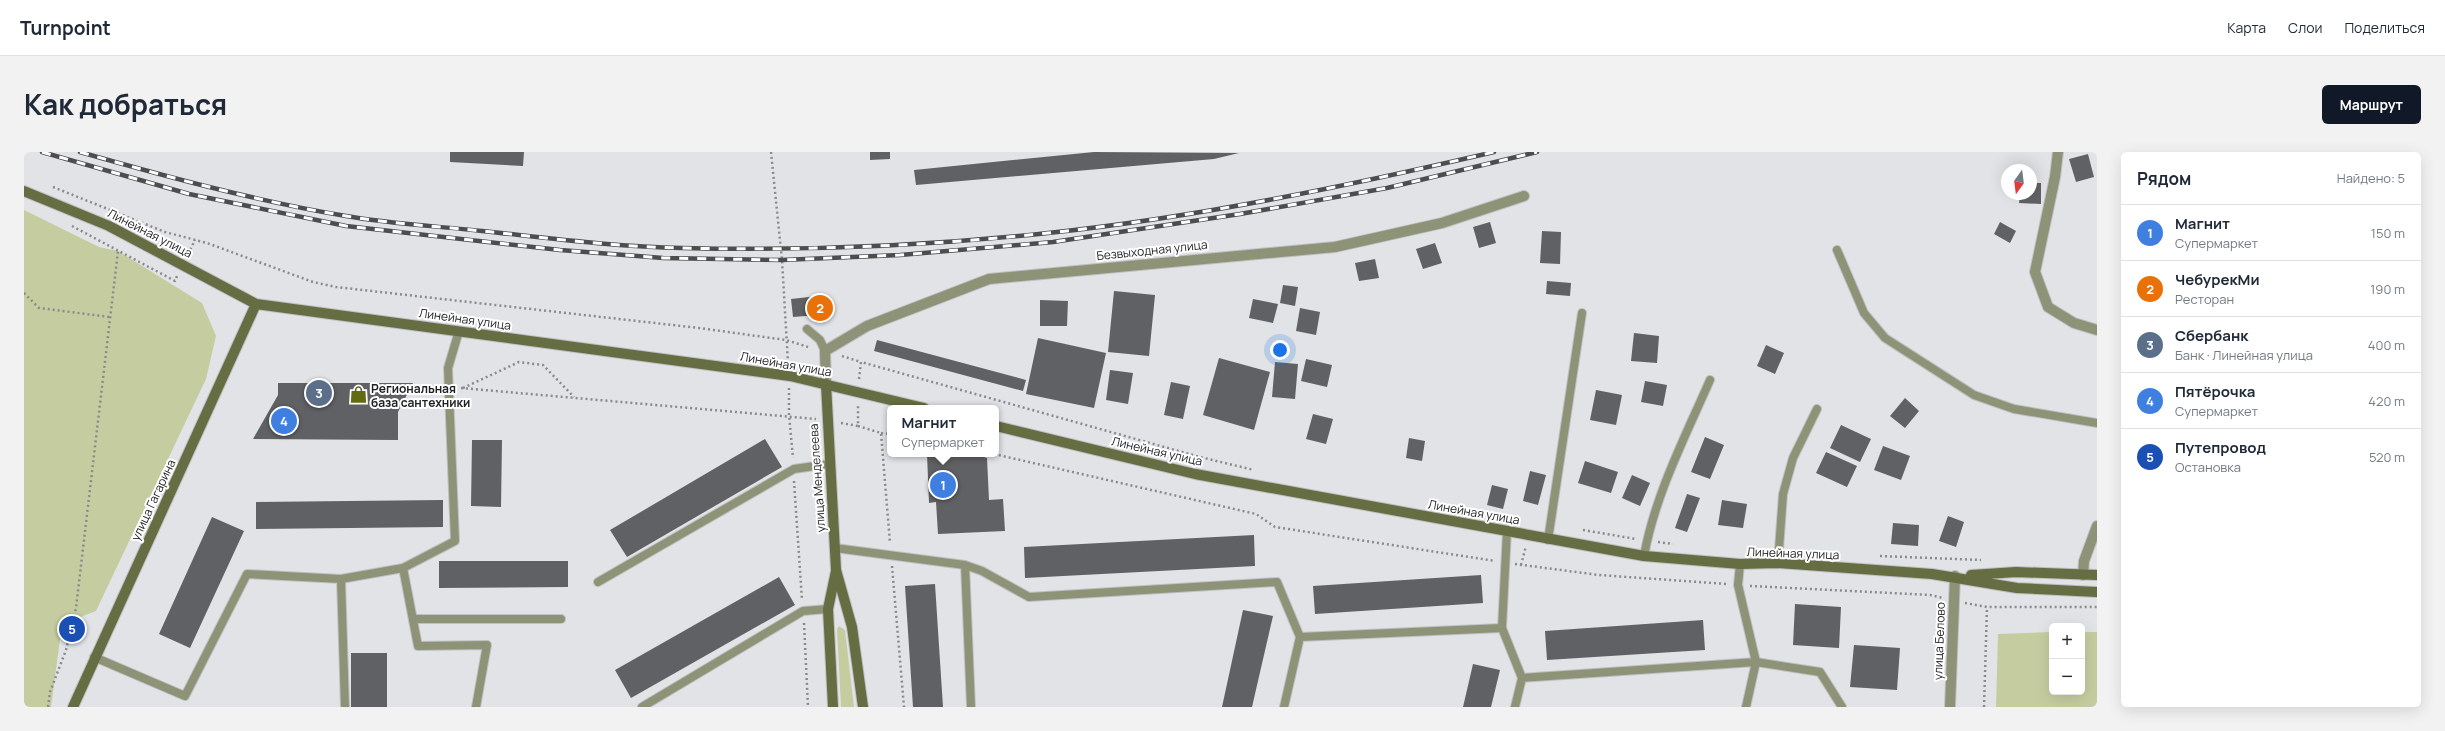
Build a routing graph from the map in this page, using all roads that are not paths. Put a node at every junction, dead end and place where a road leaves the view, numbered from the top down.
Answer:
1 (2058, 152) edge
2 (24, 191) edge
3 (1524, 196) dead end
4 (1837, 250) dead end
5 (256, 304) junction
6 (1582, 313) dead end
7 (807, 329) dead end
8 (2097, 330) edge
9 (459, 331) junction
10 (824, 352) junction
11 (1710, 380) dead end
12 (826, 384) junction
13 (912, 405) edge
14 (1817, 409) dead end
15 (2097, 423) edge
16 (999, 427) edge
17 (829, 464) junction
18 (2097, 526) edge
19 (1507, 531) junction
20 (1548, 540) junction
21 (835, 548) junction
22 (1644, 556) junction
23 (1740, 564) junction
24 (1778, 564) junction
25 (965, 565) junction
26 (403, 568) junction
27 (836, 570) junction
28 (2083, 575) junction
29 (2097, 575) edge
30 (1955, 576) junction
31 (341, 579) junction
32 (598, 582) dead end
33 (2097, 592) edge
34 (828, 609) junction
35 (561, 618) dead end
36 (413, 619) junction
37 (1502, 628) junction
38 (1300, 637) junction
39 (94, 657) junction
40 (1756, 662) junction
41 (1522, 678) junction
42 (73, 707) edge
43 (345, 707) edge
44 (476, 707) edge
45 (642, 707) edge
46 (833, 707) edge
47 (863, 707) edge
48 (971, 707) edge
49 (1284, 707) edge
50 (1515, 707) edge
51 (1746, 707) edge
52 (1842, 707) edge
53 (1950, 707) edge

1 - 8 street
2 - 5 main road, Линейная улица
3 - 10 street, Безвыходная улица
4 - 15 lane
5 - 9 main road, Линейная улица
5 - 39 main road, улица Гагарина
6 - 20 lane
7 - 10 lane
9 - 12 main road, Линейная улица
9 - 26 lane
10 - 12 street
11 - 22 lane
12 - 13 main road, Линейная улица
12 - 17 main road, улица Менделеева
14 - 24 lane
16 - 19 main road, Линейная улица
17 - 21 main road, улица Менделеева
17 - 32 lane
18 - 28 street
19 - 20 main road, Линейная улица
19 - 37 lane
20 - 22 main road, Линейная улица
21 - 25 lane
21 - 27 main road, улица Менделеева
22 - 23 main road, Линейная улица
23 - 24 main road, Линейная улица
23 - 40 lane
24 - 30 main road, Линейная улица
25 - 38 lane
25 - 48 lane
26 - 31 lane
26 - 36 lane
27 - 34 main road, улица Менделеева
27 - 47 main road, улица Менделеева
28 - 29 main road
28 - 30 main road
30 - 33 main road
30 - 53 street, улица Белово
31 - 39 lane
31 - 43 lane
34 - 45 lane
34 - 46 main road, улица Менделеева
35 - 36 lane
36 - 44 lane
37 - 38 lane
37 - 41 lane
38 - 49 lane
39 - 42 main road, улица Гагарина
40 - 41 lane
40 - 51 lane
40 - 52 lane
41 - 50 lane

